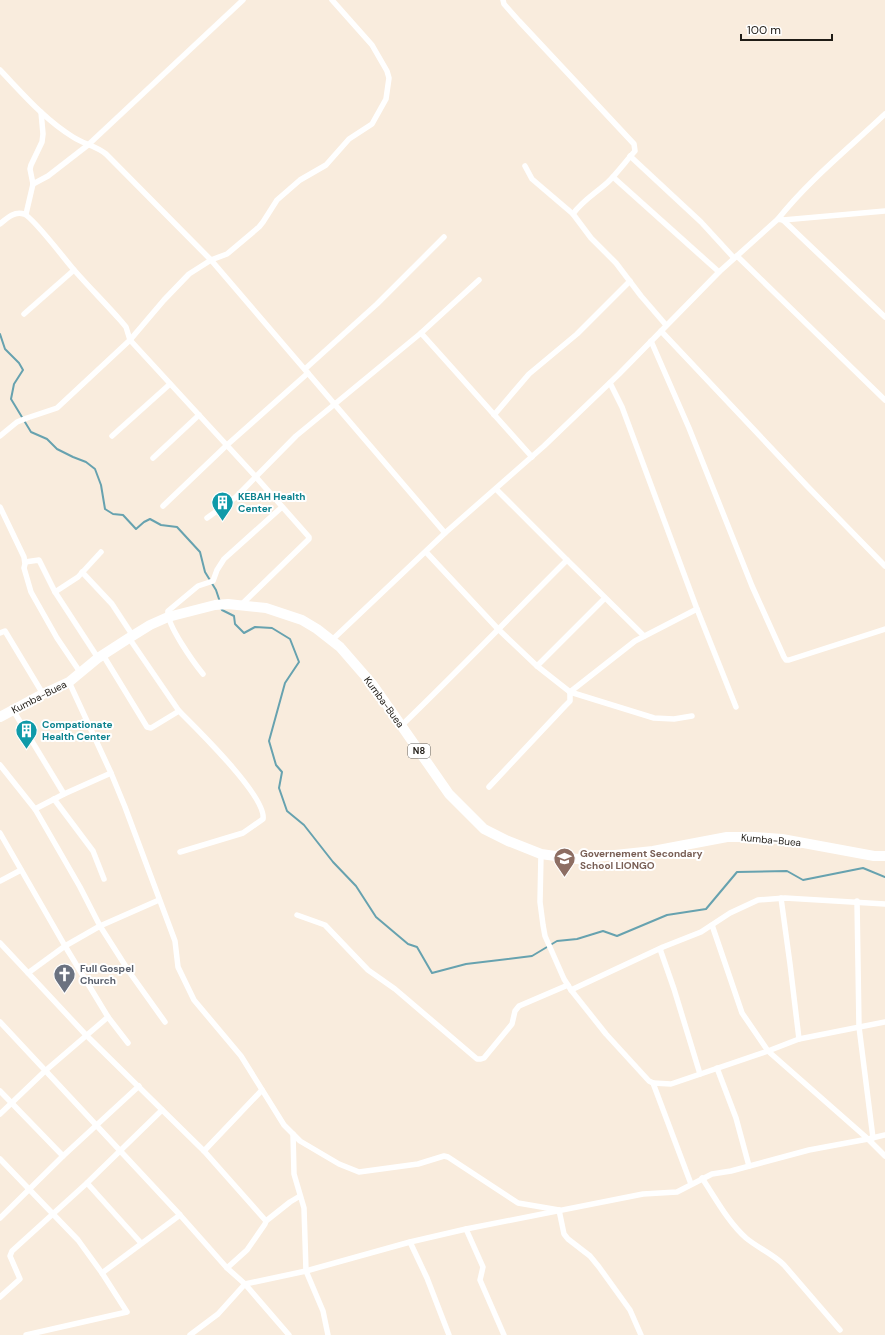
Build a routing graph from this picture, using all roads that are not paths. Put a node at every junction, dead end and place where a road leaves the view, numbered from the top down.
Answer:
1 (243, 0) edge
2 (332, 0) edge
3 (503, 0) edge
4 (0, 70) edge
5 (40, 112) junction
6 (885, 114) edge
7 (88, 145) junction
8 (630, 156) junction
9 (525, 166) dead end
10 (613, 177) junction
11 (33, 184) junction
12 (885, 211) edge
13 (26, 214) junction
14 (573, 214) junction
15 (780, 220) junction
16 (0, 224) edge
17 (444, 237) dead end
18 (736, 257) junction
19 (211, 260) junction
20 (74, 270) junction
21 (719, 272) junction
22 (479, 280) dead end
23 (630, 281) junction
24 (24, 314) dead end
25 (885, 317) edge
26 (666, 325) junction
27 (661, 331) junction
28 (421, 333) junction
29 (130, 340) junction
30 (651, 341) junction
31 (307, 371) junction
32 (610, 383) junction
33 (170, 384) junction
34 (885, 400) edge
35 (334, 405) junction
36 (199, 415) junction
37 (494, 415) junction
38 (0, 436) edge
39 (112, 436) dead end
40 (227, 445) junction
41 (532, 457) junction
42 (153, 458) dead end
43 (256, 477) junction
44 (496, 488) junction
45 (163, 506) dead end
46 (0, 507) edge
47 (282, 507) junction
48 (207, 518) dead end
49 (445, 533) junction
50 (101, 552) dead end
51 (426, 552) junction
52 (567, 560) junction
53 (25, 562) junction
54 (885, 566) edge
55 (82, 572) junction
56 (55, 592) junction
57 (605, 598) junction
58 (241, 605) junction
59 (697, 609) junction
60 (168, 617) junction
61 (498, 629) junction
62 (885, 629) edge
63 (0, 633) edge
64 (644, 636) junction
65 (131, 637) junction
66 (332, 640) junction
67 (101, 657) junction
68 (537, 666) junction
69 (80, 672) junction
70 (203, 674) dead end
71 (69, 682) junction
72 (570, 692) junction
73 (43, 694) junction
74 (736, 707) dead end
75 (13, 710) junction
76 (179, 711) junction
77 (692, 716) dead end
78 (0, 717) edge
79 (401, 726) junction
80 (0, 765) edge
81 (111, 773) junction
82 (489, 787) dead end
83 (64, 794) junction
84 (54, 799) junction
85 (35, 809) junction
86 (0, 833) edge
87 (180, 852) dead end
88 (541, 854) junction
89 (885, 856) edge
90 (21, 870) junction
91 (104, 879) dead end
92 (0, 881) edge
93 (780, 898) junction
94 (159, 900) junction
95 (857, 902) junction
96 (885, 904) edge
97 (297, 915) dead end
98 (712, 925) junction
99 (100, 926) junction
100 (0, 943) edge
101 (65, 946) junction
102 (660, 949) junction
103 (28, 973) junction
104 (569, 988) junction
105 (108, 1016) junction
106 (0, 1022) edge
107 (165, 1022) dead end
108 (885, 1022) edge
109 (859, 1027) junction
110 (86, 1035) junction
111 (799, 1039) junction
112 (128, 1043) dead end
113 (768, 1051) junction
114 (717, 1068) junction
115 (45, 1071) junction
116 (700, 1074) junction
117 (653, 1083) junction
118 (139, 1086) junction
119 (262, 1090) junction
120 (0, 1091) edge
121 (11, 1103) junction
122 (162, 1110) junction
123 (0, 1114) edge
124 (96, 1125) junction
125 (293, 1134) junction
126 (885, 1134) edge
127 (871, 1138) junction
128 (119, 1150) junction
129 (204, 1151) junction
130 (63, 1156) junction
131 (885, 1156) edge
132 (0, 1159) edge
133 (749, 1166) junction
134 (702, 1178) junction
135 (87, 1183) junction
136 (691, 1184) junction
137 (29, 1189) junction
138 (300, 1196) junction
139 (559, 1210) junction
140 (53, 1214) junction
141 (180, 1215) junction
142 (0, 1218) edge
143 (266, 1221) junction
144 (466, 1229) junction
145 (410, 1242) junction
146 (141, 1244) junction
147 (227, 1268) junction
148 (306, 1271) junction
149 (102, 1273) junction
150 (245, 1284) junction
151 (0, 1297) edge
152 (840, 1330) dead end
153 (26, 1335) edge
154 (190, 1335) edge
155 (289, 1335) edge
156 (328, 1335) edge
157 (449, 1335) edge
158 (504, 1335) edge
159 (641, 1335) edge

1 - 7 street
2 - 19 street
3 - 8 street
4 - 5 street
5 - 7 street
5 - 11 street
6 - 15 street
7 - 11 street
7 - 19 street
8 - 10 street
8 - 18 street
9 - 14 street
10 - 14 street
10 - 21 street
11 - 13 street
12 - 15 street
13 - 16 street
13 - 20 street
14 - 23 street
15 - 18 street
15 - 25 street
17 - 31 street
18 - 21 street
18 - 34 street
19 - 29 street
19 - 31 street
20 - 24 street
20 - 29 street
21 - 26 street
22 - 28 street
23 - 26 street
23 - 37 street
26 - 27 street
27 - 30 street
27 - 54 street
28 - 35 street
28 - 37 street
29 - 33 street
29 - 38 street
30 - 32 street
30 - 62 street
31 - 35 street
31 - 40 street
32 - 41 street
32 - 59 street
33 - 36 street
33 - 39 street
35 - 43 street
35 - 49 street
36 - 40 street
36 - 42 street
37 - 41 street
40 - 43 street
40 - 45 street
41 - 44 street
43 - 47 street
43 - 48 street
44 - 49 street
44 - 52 street
46 - 53 street
47 - 58 street
47 - 60 street
49 - 51 street
50 - 55 street
51 - 61 street
51 - 66 street
52 - 57 street
52 - 61 street
53 - 56 street
53 - 69 street
55 - 56 street
55 - 65 street
56 - 67 street
57 - 64 street
57 - 68 street
58 - 60 highway, Kumba-Buea / N8
58 - 66 highway, Kumba-Buea / N8
59 - 64 street
59 - 74 street
60 - 65 highway, Kumba-Buea / N8
60 - 70 street
61 - 68 street
61 - 79 street
63 - 73 street
64 - 72 street
65 - 67 highway, Kumba-Buea / N8
65 - 76 street
66 - 79 highway, Kumba-Buea / N8
67 - 69 highway, Kumba-Buea / N8
67 - 76 street
68 - 72 street
69 - 71 highway, Kumba-Buea / N8
71 - 73 highway, Kumba-Buea / N8
71 - 81 street
72 - 77 street
72 - 82 street
73 - 75 highway, Kumba-Buea / N8
75 - 78 highway, Kumba-Buea / N8
75 - 83 street
76 - 87 street
79 - 88 highway, Kumba-Buea / N8
80 - 85 street
81 - 83 street
81 - 94 street
83 - 84 street
84 - 85 street
84 - 91 street
85 - 99 street
86 - 90 street
88 - 89 highway, Kumba-Buea / N8
88 - 104 street
90 - 92 street
90 - 101 street
93 - 95 street
93 - 98 street
93 - 111 street
94 - 99 street
94 - 119 street
95 - 96 street
95 - 109 street
97 - 104 street
98 - 102 street
98 - 113 street
99 - 101 street
99 - 107 street
100 - 103 street
101 - 103 street
101 - 105 street
102 - 104 street
102 - 116 street
103 - 110 street
104 - 117 street
105 - 110 street
105 - 112 street
106 - 115 street
108 - 109 street
109 - 111 street
109 - 127 street
110 - 115 street
110 - 118 street
111 - 113 street
113 - 114 street
113 - 127 street
114 - 116 street
114 - 133 street
115 - 121 street
115 - 124 street
116 - 117 street
117 - 136 street
118 - 122 street
118 - 124 street
119 - 125 street
119 - 129 street
120 - 121 street
121 - 123 street
121 - 130 street
122 - 128 street
122 - 129 street
124 - 128 street
124 - 130 street
125 - 138 street
125 - 139 street
126 - 127 street
127 - 131 street
127 - 133 street
128 - 135 street
128 - 141 street
129 - 143 street
130 - 137 street
132 - 137 street
133 - 134 street
134 - 136 street
134 - 152 street
135 - 140 street
135 - 146 street
136 - 139 street
137 - 140 street
137 - 142 street
138 - 143 street
138 - 148 street
139 - 144 street
139 - 159 street
140 - 149 street
140 - 151 street
141 - 146 street
141 - 147 street
143 - 147 street
144 - 145 street
144 - 158 street
145 - 148 street
145 - 157 street
146 - 149 street
147 - 150 street
148 - 150 street
148 - 156 street
149 - 153 street
150 - 154 street
150 - 155 street

